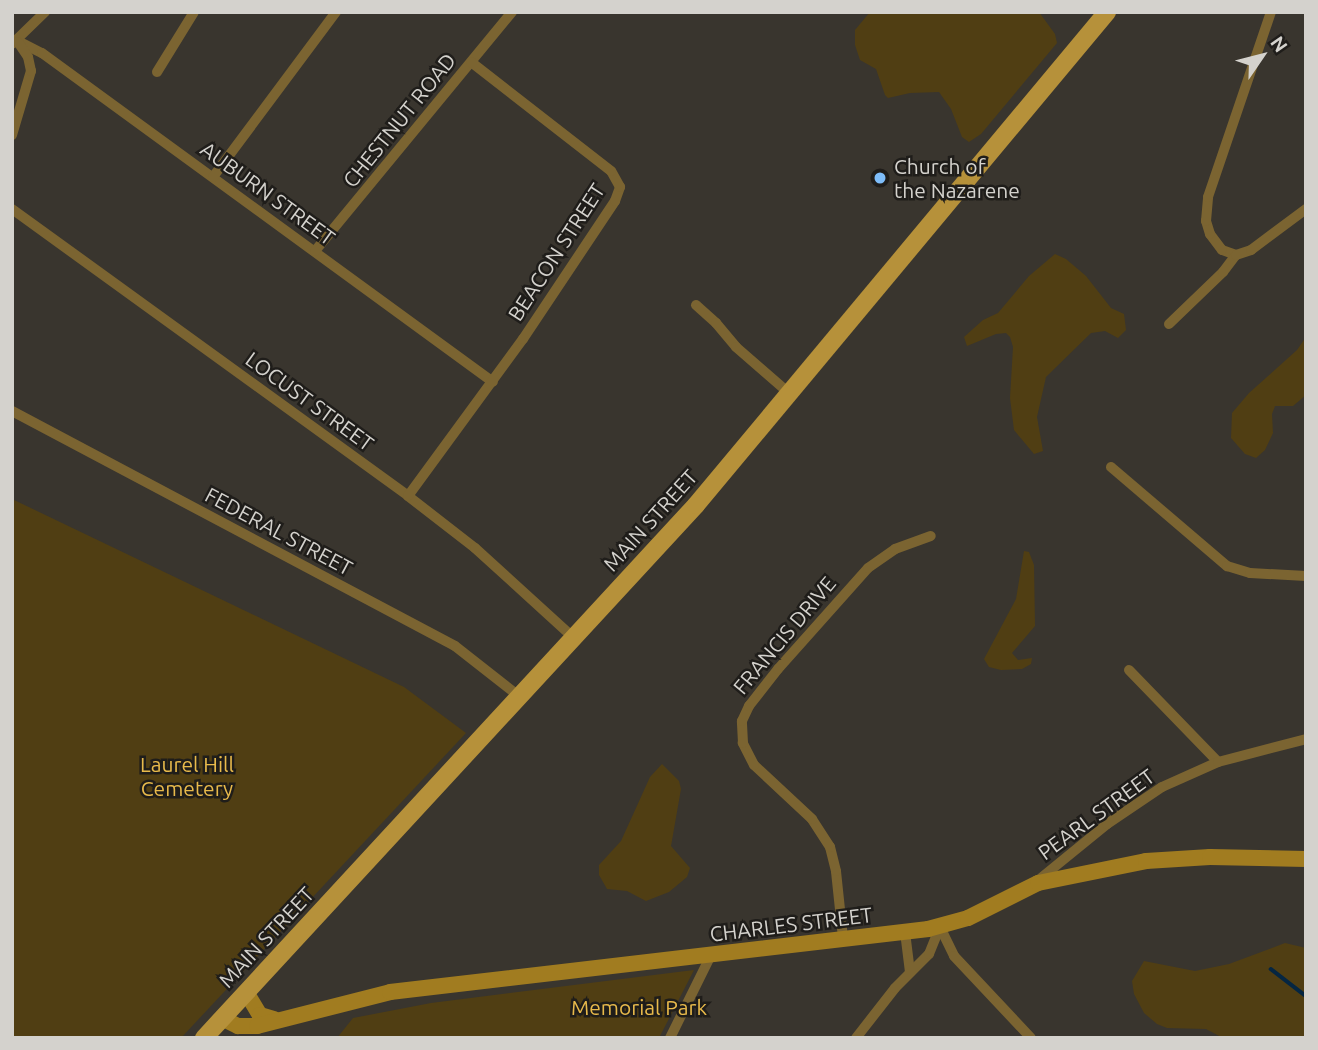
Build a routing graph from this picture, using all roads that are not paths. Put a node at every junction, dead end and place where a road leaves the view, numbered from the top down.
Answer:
1 (45, 12) edge
2 (194, 12) edge
3 (336, 12) edge
4 (512, 12) edge
5 (1107, 12) edge
6 (1271, 12) edge
7 (14, 42) edge
8 (471, 62) junction
9 (156, 72) dead end
10 (12, 135) edge
11 (213, 177) junction
12 (12, 209) edge
13 (1306, 209) edge
14 (315, 251) junction
15 (1236, 255) junction
16 (696, 305) dead end
17 (1168, 324) dead end
18 (493, 382) junction
19 (790, 394) junction
20 (12, 411) edge
21 (1111, 467) dead end
22 (408, 496) junction
23 (931, 536) dead end
24 (1306, 576) edge
25 (574, 638) junction
26 (1129, 670) dead end
27 (520, 697) junction
28 (1306, 739) edge
29 (1218, 762) junction
30 (1306, 859) edge
31 (1031, 886) junction
32 (940, 927) junction
33 (905, 932) junction
34 (842, 938) junction
35 (711, 955) junction
36 (910, 972) junction
37 (246, 992) junction
38 (222, 1018) junction
39 (269, 1021) junction
40 (204, 1038) edge
41 (670, 1038) edge
42 (856, 1038) edge
43 (1031, 1038) edge

1 - 7 street
2 - 9 street
3 - 11 street
4 - 8 street, CHESTNUT ROAD
5 - 19 main road, MAIN STREET
6 - 15 street
7 - 10 street
7 - 11 street, AUBURN STREET
8 - 14 street, CHESTNUT ROAD
8 - 18 street, BEACON STREET
11 - 14 street, AUBURN STREET
12 - 22 street, LOCUST STREET
13 - 15 street
14 - 18 street, AUBURN STREET
15 - 17 street
16 - 19 street
18 - 22 street, BEACON STREET
19 - 25 main road, MAIN STREET
20 - 27 street, FEDERAL STREET
21 - 24 street
22 - 25 street, LOCUST STREET
23 - 34 street, FRANCIS DRIVE
25 - 27 main road, MAIN STREET
26 - 29 street
27 - 37 main road, MAIN STREET
28 - 29 street, PEARL STREET
29 - 31 street, PEARL STREET
30 - 31 street, CHARLES STREET
31 - 32 street, CHARLES STREET
32 - 33 street, CHARLES STREET
32 - 36 street
32 - 43 street
33 - 34 street, CHARLES STREET
33 - 36 street
34 - 35 street, CHARLES STREET
35 - 39 street, CHARLES STREET
35 - 41 street
36 - 42 street
37 - 38 main road, MAIN STREET
37 - 39 street
38 - 39 street, CHARLES STREET
38 - 40 main road, MAIN STREET

